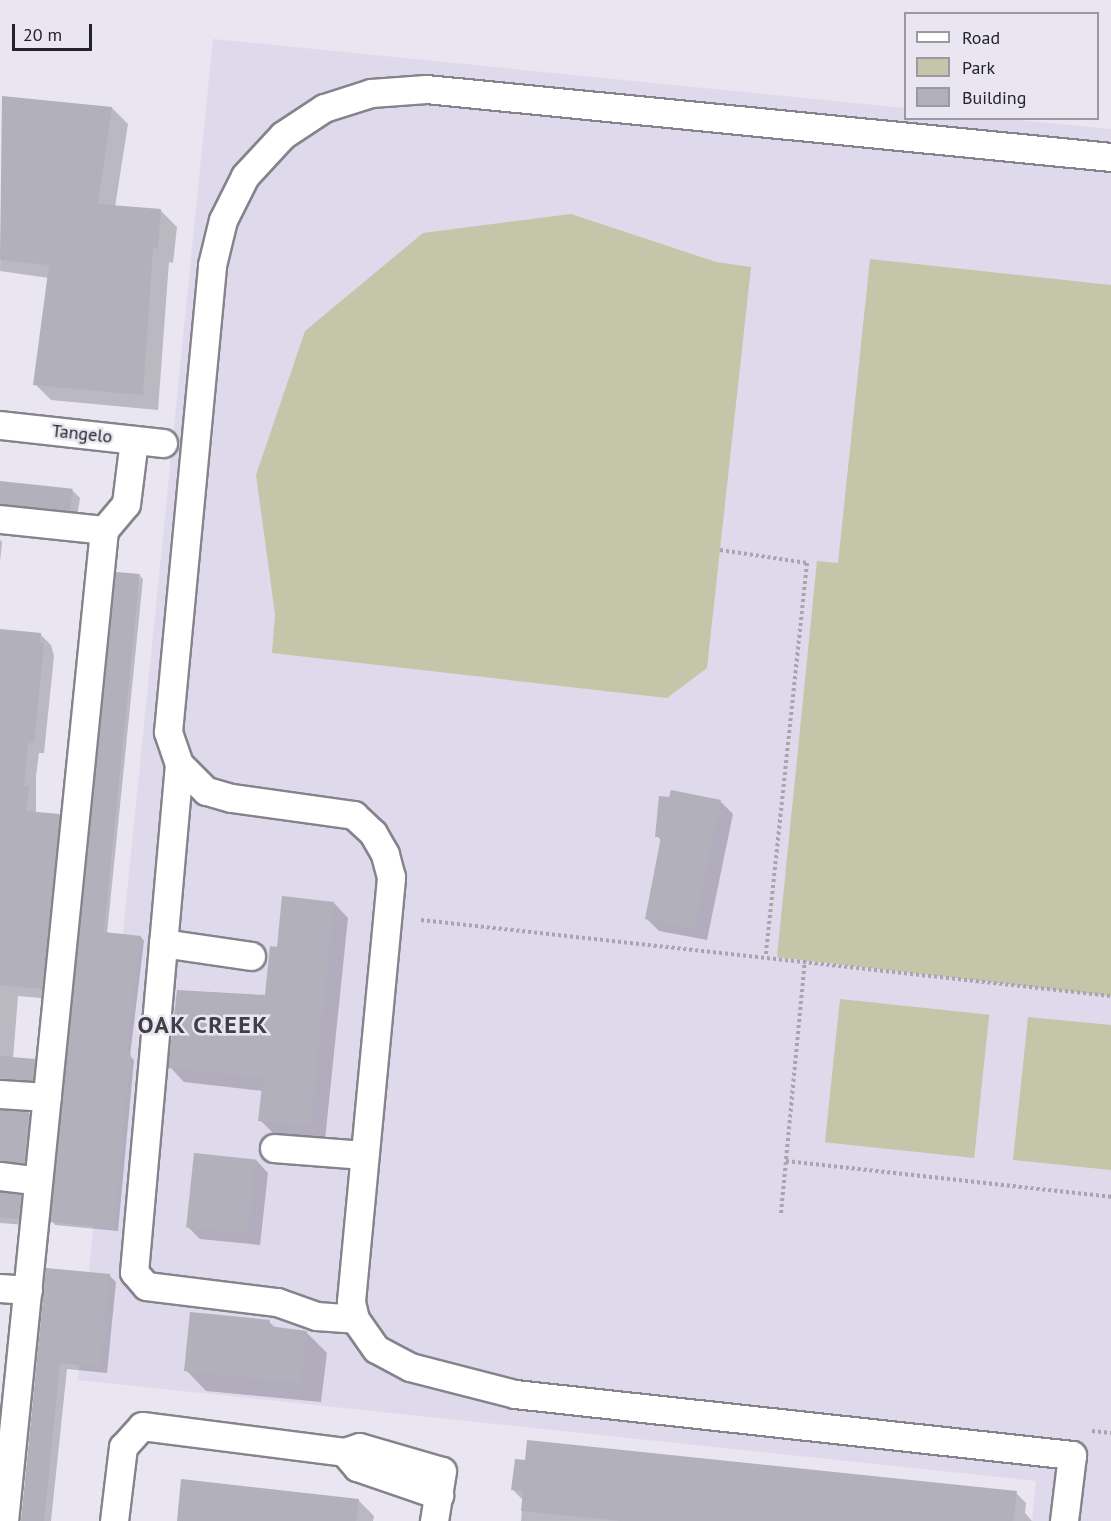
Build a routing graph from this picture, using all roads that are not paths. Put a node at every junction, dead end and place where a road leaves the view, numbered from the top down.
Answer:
1 (1111, 157) edge
2 (0, 425) edge
3 (134, 440) junction
4 (163, 443) dead end
5 (0, 519) edge
6 (104, 530) junction
7 (179, 764) junction
8 (163, 943) junction
9 (251, 956) dead end
10 (0, 1094) edge
11 (47, 1097) junction
12 (274, 1148) dead end
13 (363, 1155) junction
14 (0, 1176) edge
15 (38, 1181) junction
16 (0, 1288) edge
17 (28, 1290) junction
18 (355, 1319) junction
19 (9, 1372) edge
20 (438, 1496) edge
21 (4, 1521) edge
22 (114, 1521) edge
23 (1064, 1521) edge

1 - 7 street
2 - 3 street, Tangelo
3 - 4 street, Tangelo
3 - 6 street
5 - 6 street
6 - 11 street
7 - 8 street
7 - 13 street
8 - 9 street
8 - 18 street
10 - 11 street
11 - 15 street
12 - 13 street
13 - 18 street
14 - 15 street
15 - 17 street
16 - 17 street
17 - 19 street
18 - 23 street
19 - 21 street
20 - 22 street

